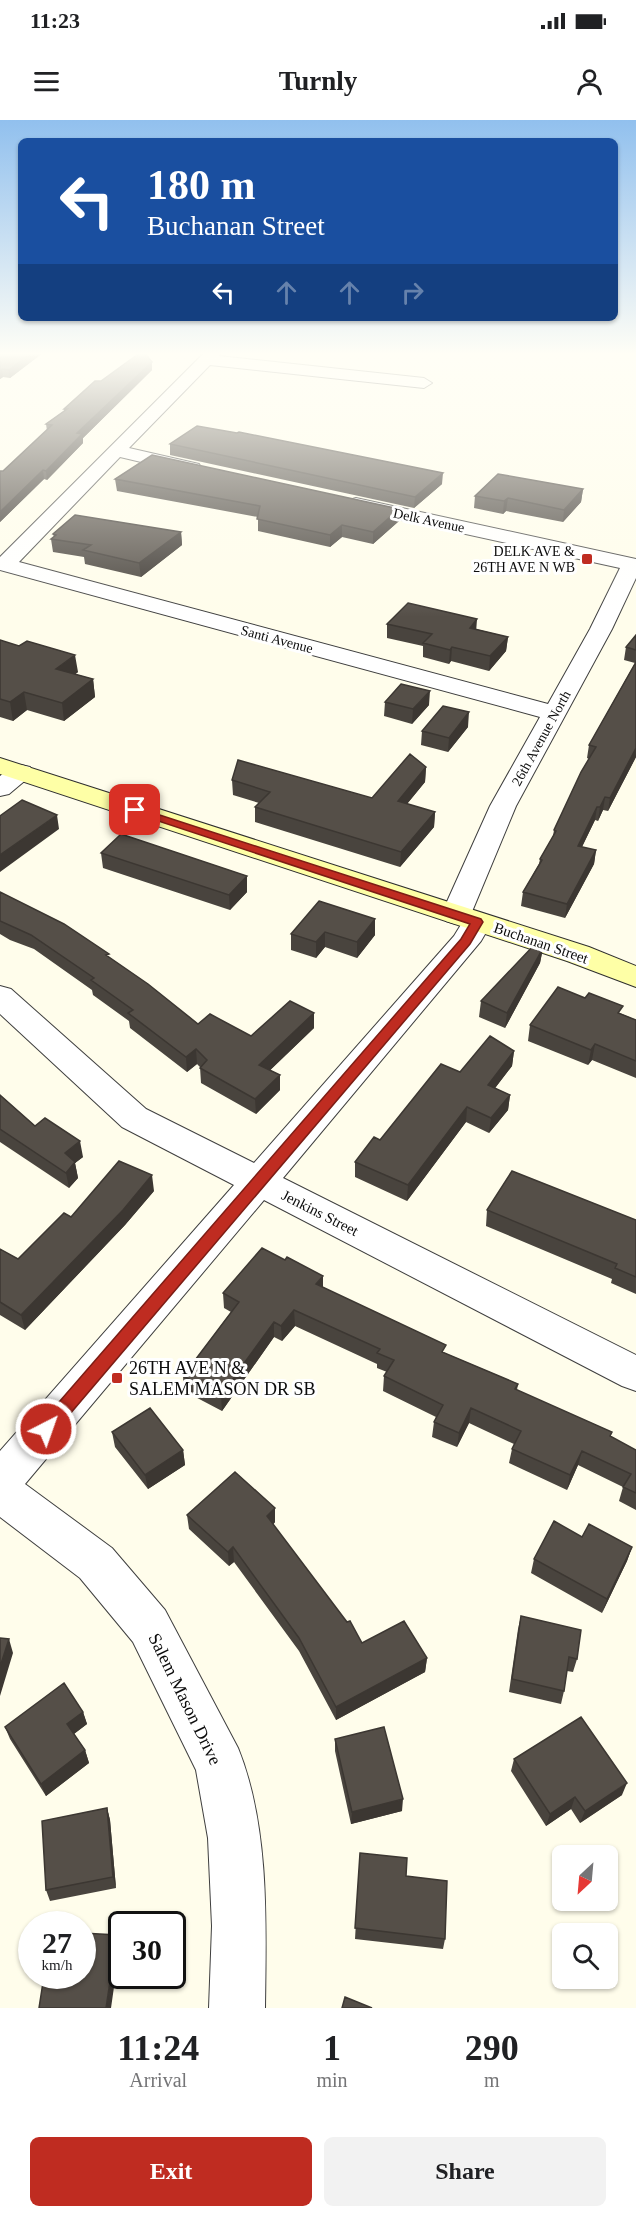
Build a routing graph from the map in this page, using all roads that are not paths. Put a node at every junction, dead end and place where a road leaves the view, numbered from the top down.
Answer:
1 (127, 440) edge
2 (116, 451) junction
3 (209, 472) edge
4 (336, 500) edge
5 (3, 564) edge
6 (634, 565) edge
7 (555, 713) junction
8 (7, 776) edge
9 (467, 918) junction
10 (636, 977) edge
11 (0, 996) edge
12 (260, 1182) junction
13 (636, 1374) edge
14 (0, 1482) edge
15 (0, 1491) edge
16 (237, 2008) edge

1 - 2 street
2 - 3 street
2 - 5 street
4 - 6 street, Delk Avenue
5 - 7 street, Santi Avenue
6 - 7 street, 26th Avenue North
7 - 9 street, 26th Avenue North
8 - 9 street, Buchanan Street
9 - 10 street, Buchanan Street
9 - 12 street, 26th Avenue North
11 - 12 street, Jenkins Street
12 - 13 street, Jenkins Street
12 - 14 street, 26th Avenue North
15 - 16 street, Salem Mason Drive

